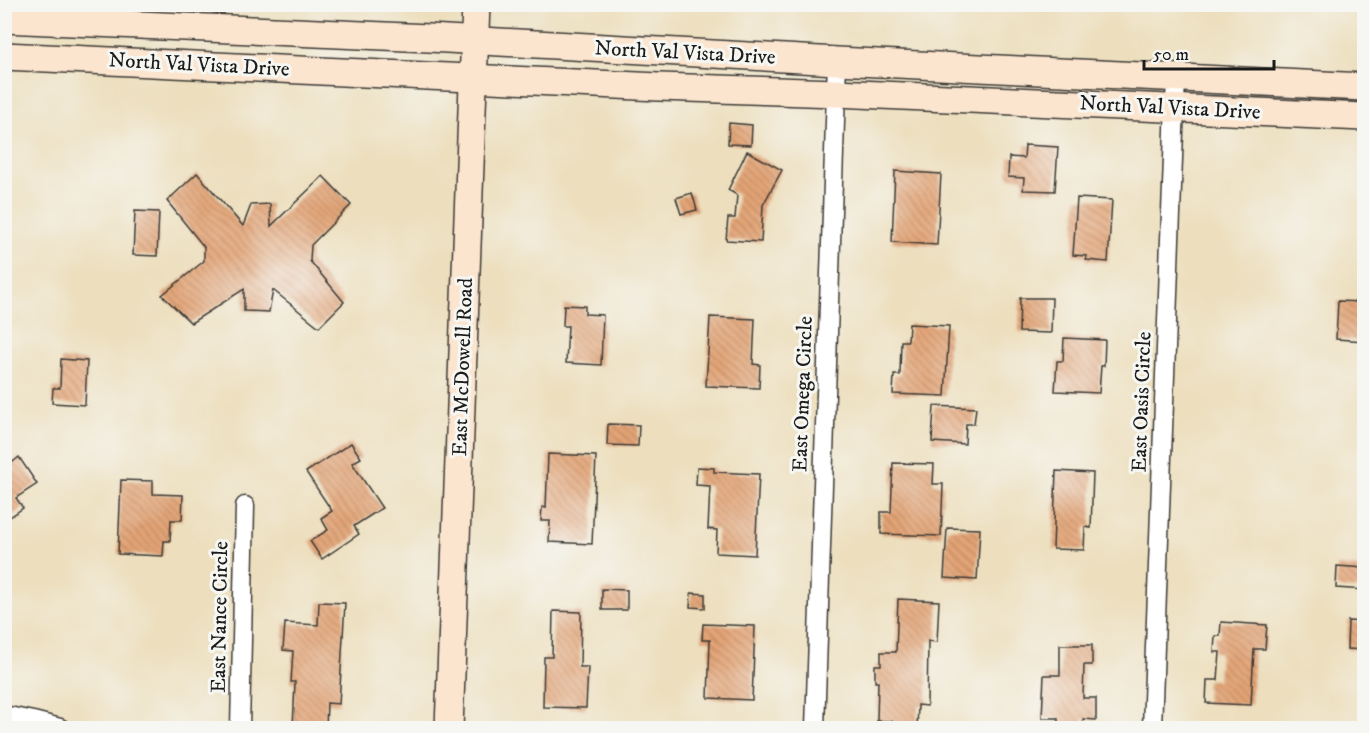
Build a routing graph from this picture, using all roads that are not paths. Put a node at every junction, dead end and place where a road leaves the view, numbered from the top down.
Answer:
1 (476, 4) edge
2 (4, 19) edge
3 (64, 22) junction
4 (475, 41) junction
5 (4, 56) edge
6 (63, 58) junction
7 (837, 61) junction
8 (1176, 77) junction
9 (473, 78) junction
10 (1365, 87) edge
11 (836, 93) junction
12 (1175, 108) junction
13 (1365, 117) edge
14 (245, 506) dead end
15 (4, 715) edge
16 (60, 729) edge
17 (240, 729) edge
18 (449, 729) edge
19 (815, 729) edge
20 (1152, 729) edge

1 - 4 main road, East McDowell Road
2 - 3 main road, North Val Vista Drive
3 - 4 main road, North Val Vista Drive
3 - 6 main road
4 - 7 main road, North Val Vista Drive
4 - 9 main road, East McDowell Road
5 - 6 main road, North Val Vista Drive
6 - 9 main road, North Val Vista Drive
7 - 8 main road, North Val Vista Drive
7 - 11 street, East Omega Circle
8 - 10 main road, North Val Vista Drive
8 - 12 street, East Oasis Circle
9 - 11 main road, North Val Vista Drive
9 - 18 main road, East McDowell Road
11 - 12 main road, North Val Vista Drive
11 - 19 street, East Omega Circle
12 - 13 main road, North Val Vista Drive
12 - 20 street, East Oasis Circle
14 - 17 street, East Nance Circle
15 - 16 street

